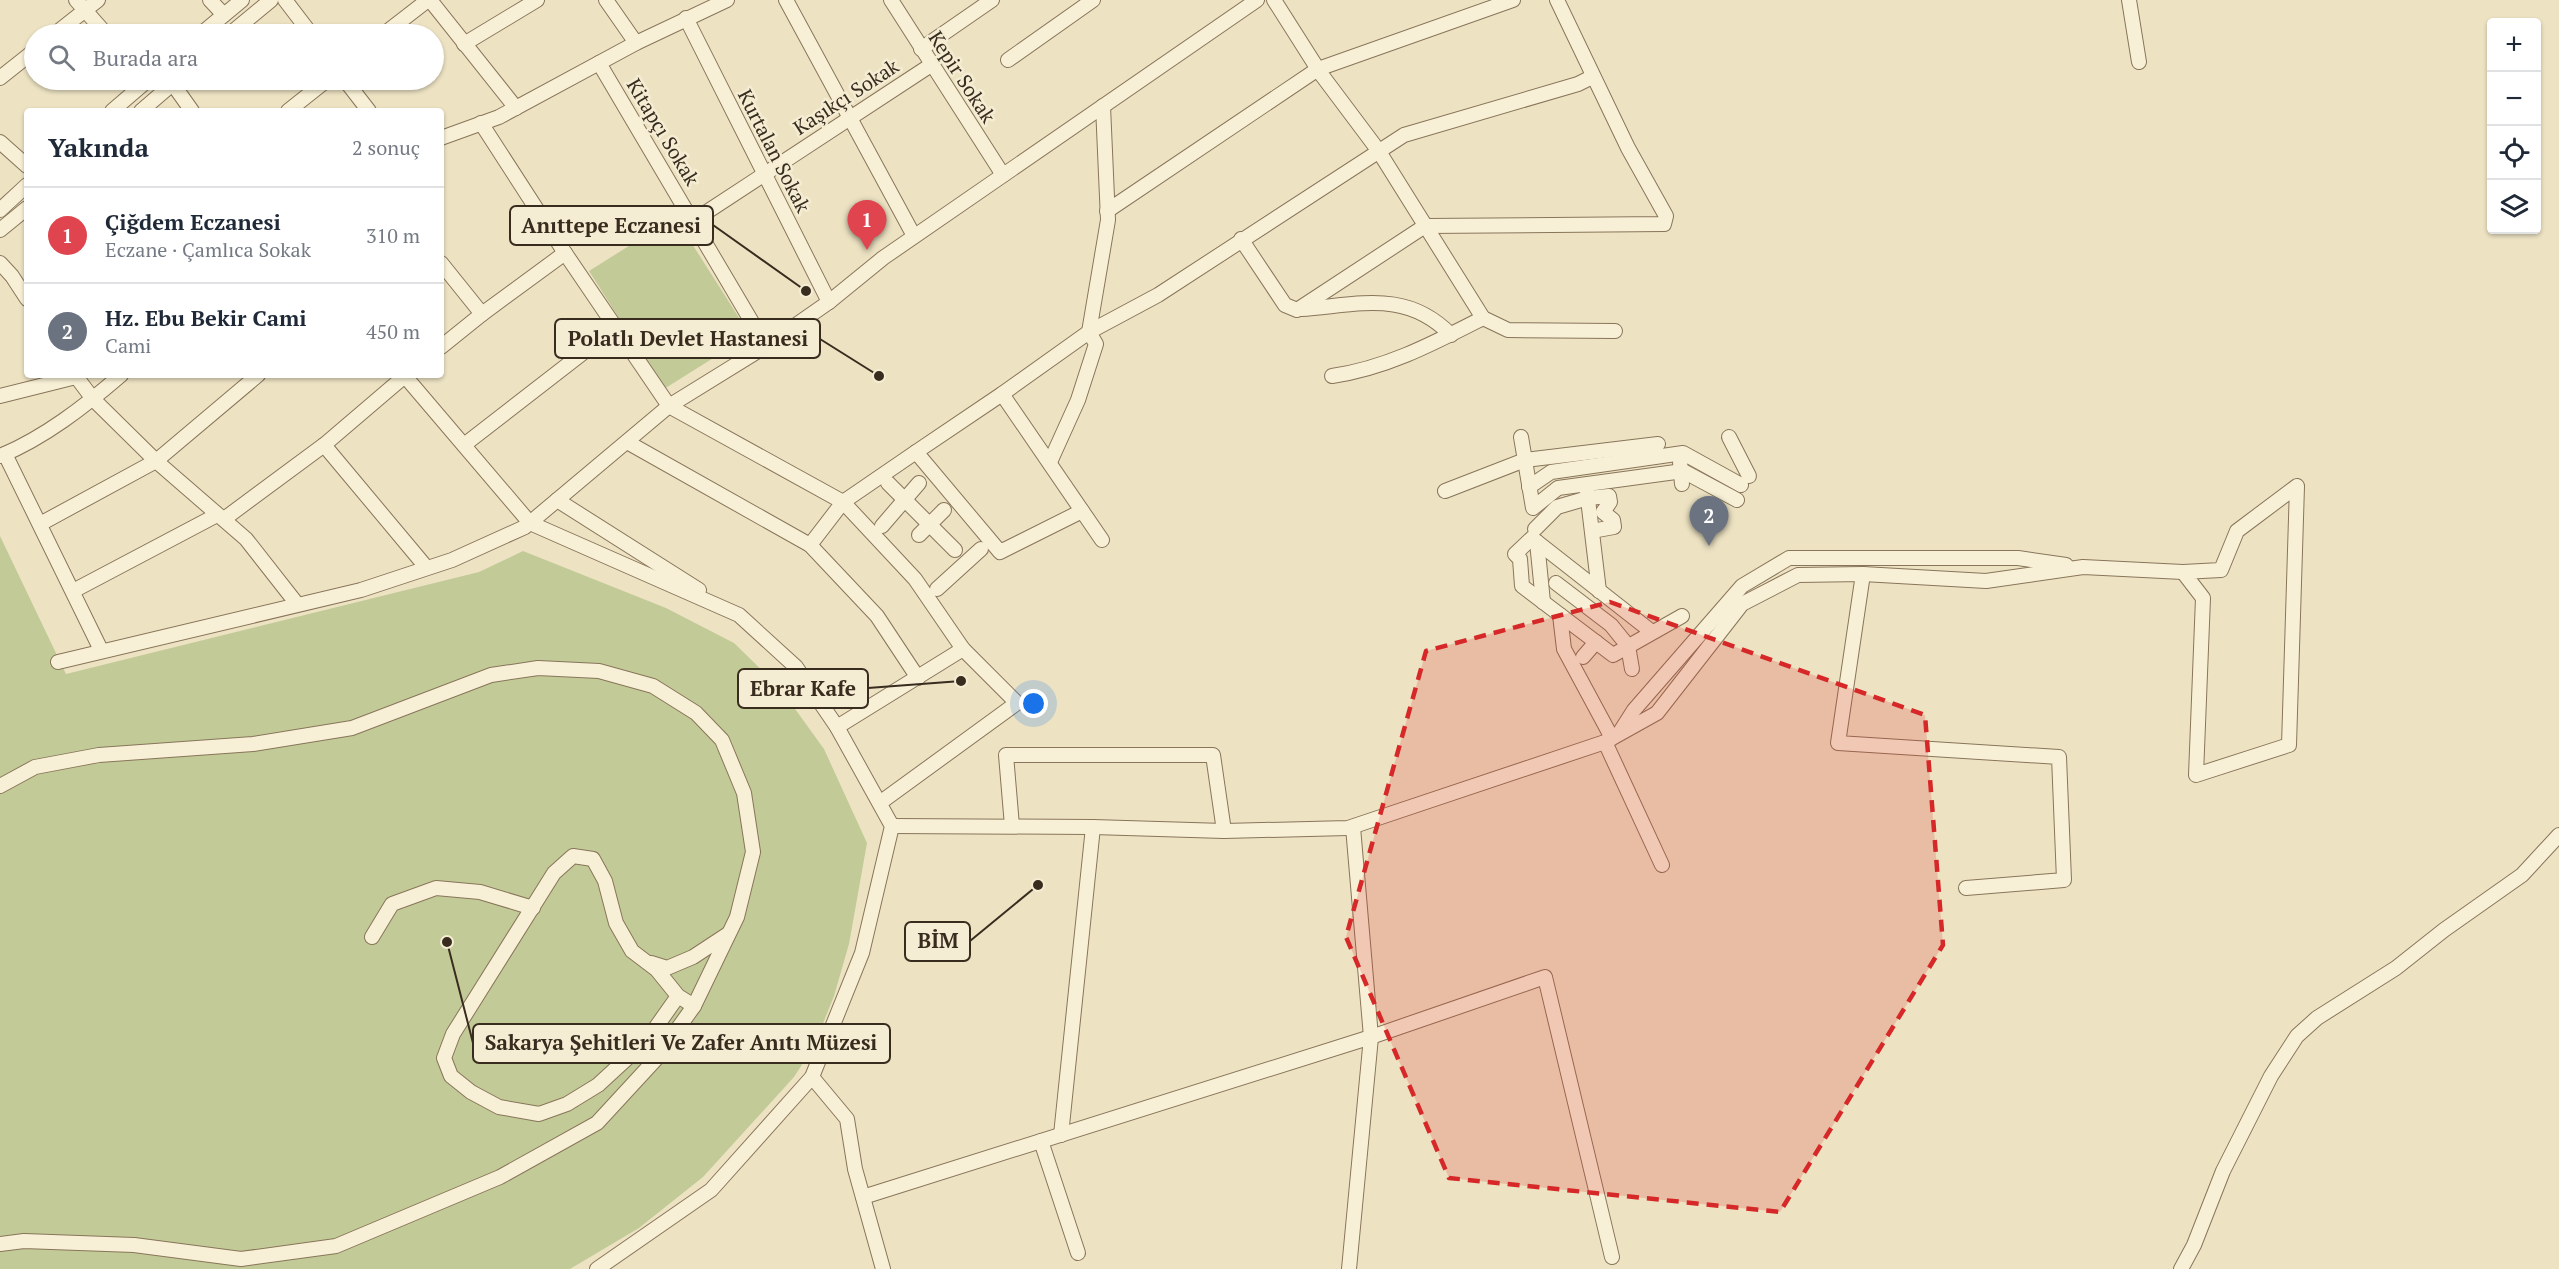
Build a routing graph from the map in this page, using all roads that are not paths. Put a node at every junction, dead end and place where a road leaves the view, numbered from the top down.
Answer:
1 (98, 0) edge
2 (210, 0) edge
3 (242, 0) edge
4 (271, 0) edge
5 (285, 0) edge
6 (429, 0) edge
7 (606, 0) edge
8 (727, 0) edge
9 (786, 0) edge
10 (891, 0) edge
11 (992, 0) edge
12 (1093, 0) edge
13 (1257, 0) edge
14 (1274, 0) edge
15 (1514, 0) edge
16 (1557, 0) edge
17 (2129, 0) edge
18 (530, 2) edge
19 (80, 5) edge
20 (224, 15) junction
21 (686, 18) junction
22 (64, 24) edge
23 (97, 24) edge
24 (213, 24) edge
25 (242, 24) edge
26 (303, 24) edge
27 (397, 24) edge
28 (636, 43) junction
29 (464, 44) junction
30 (921, 49) junction
31 (24, 59) edge
32 (1008, 60) dead end
33 (2139, 62) dead end
34 (599, 63) junction
35 (931, 65) junction
36 (1318, 69) junction
37 (1592, 77) junction
38 (0, 78) edge
39 (136, 90) edge
40 (163, 90) edge
41 (179, 90) edge
42 (314, 90) edge
43 (353, 90) edge
44 (1103, 106) junction
45 (115, 108) edge
46 (144, 108) edge
47 (190, 108) edge
48 (292, 108) edge
49 (367, 108) edge
50 (516, 108) junction
51 (850, 118) junction
52 (482, 123) junction
53 (444, 137) edge
54 (0, 142) edge
55 (1378, 150) junction
56 (24, 163) edge
57 (764, 174) junction
58 (1002, 175) junction
59 (24, 188) edge
60 (0, 210) edge
61 (24, 210) edge
62 (1107, 211) junction
63 (693, 221) junction
64 (1425, 226) junction
65 (0, 230) edge
66 (914, 236) junction
67 (1241, 239) junction
68 (565, 253) junction
69 (0, 263) edge
70 (444, 267) edge
71 (24, 294) edge
72 (829, 302) junction
73 (1298, 310) junction
74 (482, 314) junction
75 (1483, 318) junction
76 (615, 327) junction
77 (1615, 331) dead end
78 (1089, 332) junction
79 (1451, 335) junction
80 (444, 345) edge
81 (766, 346) junction
82 (1332, 376) dead end
83 (68, 378) edge
84 (77, 378) edge
85 (118, 378) edge
86 (254, 378) edge
87 (402, 378) edge
88 (408, 378) edge
89 (1002, 394) junction
90 (0, 396) edge
91 (93, 399) junction
92 (669, 406) junction
93 (1729, 437) dead end
94 (1521, 438) dead end
95 (627, 442) junction
96 (1658, 444) dead end
97 (324, 445) junction
98 (464, 445) junction
99 (916, 452) junction
100 (1679, 454) junction
101 (3, 455) edge
102 (1525, 460) junction
103 (1584, 460) junction
104 (156, 461) junction
105 (1050, 462) junction
106 (1681, 478) junction
107 (888, 483) dead end
108 (919, 483) dead end
109 (1529, 488) junction
110 (1445, 491) dead end
111 (1587, 491) junction
112 (557, 500) junction
113 (905, 500) junction
114 (1737, 500) dead end
115 (843, 502) junction
116 (944, 510) dead end
117 (1082, 511) junction
118 (1596, 512) junction
119 (220, 517) junction
120 (530, 523) junction
121 (40, 524) junction
122 (882, 526) dead end
123 (924, 530) junction
124 (1592, 531) junction
125 (1536, 535) junction
126 (1102, 540) dead end
127 (810, 545) junction
128 (981, 549) dead end
129 (955, 550) dead end
130 (426, 567) junction
131 (2083, 567) junction
132 (2183, 572) junction
133 (1863, 574) junction
134 (1558, 579) junction
135 (1541, 584) junction
136 (937, 589) dead end
137 (73, 591) junction
138 (1599, 591) junction
139 (1580, 602) junction
140 (297, 604) junction
141 (1594, 612) junction
142 (739, 615) junction
143 (1560, 615) junction
144 (1682, 616) dead end
145 (1580, 630) junction
146 (1652, 632) junction
147 (1596, 642) junction
148 (1628, 646) junction
149 (101, 650) junction
150 (963, 650) junction
151 (1583, 657) dead end
152 (58, 662) dead end
153 (1632, 669) dead end
154 (918, 678) junction
155 (837, 727) junction
156 (1612, 738) junction
157 (0, 786) edge
158 (881, 802) junction
159 (892, 825) junction
160 (1012, 826) junction
161 (1093, 827) junction
162 (1353, 827) junction
163 (1224, 831) junction
164 (2559, 835) edge
165 (1662, 865) dead end
166 (1966, 888) dead end
167 (533, 908) junction
168 (729, 933) junction
169 (372, 937) dead end
170 (645, 961) junction
171 (678, 996) junction
172 (694, 1006) junction
173 (1371, 1037) junction
174 (812, 1077) junction
175 (1060, 1135) junction
176 (1041, 1141) junction
177 (863, 1197) junction
178 (0, 1244) edge
179 (1078, 1253) dead end
180 (1612, 1257) dead end
181 (597, 1269) edge
182 (883, 1269) edge
183 (1349, 1269) edge
184 (2181, 1269) edge

1 - 19 street
2 - 20 street
3 - 20 street
4 - 25 street
5 - 26 street
6 - 27 street
6 - 29 street
7 - 28 street
8 - 21 street
9 - 51 street
10 - 30 street, Kepir Sokak
11 - 30 street
12 - 32 street
13 - 44 street
14 - 36 street
15 - 36 street
16 - 37 street
17 - 33 street
18 - 29 street
19 - 22 street
19 - 23 street
20 - 24 street
21 - 28 street
21 - 57 street, Kurtalan Sokak
28 - 34 street
29 - 50 street
30 - 35 street, Kepir Sokak
31 - 38 street
34 - 50 street
34 - 63 street, Kitapçı Sokak
35 - 51 street, Kaşıkçı Sokak
35 - 58 street, Kepir Sokak
36 - 55 street
36 - 62 street
37 - 55 street
37 - 64 street
39 - 45 street
40 - 46 street
41 - 47 street
42 - 48 street
43 - 49 street
44 - 58 street
44 - 62 street
50 - 52 street
51 - 57 street, Kaşıkçı Sokak
51 - 66 street
52 - 53 street
52 - 68 street
54 - 56 street
55 - 64 street
55 - 67 street
57 - 63 street, Kaşıkçı Sokak
57 - 72 street, Kurtalan Sokak
58 - 66 street
59 - 60 street
61 - 65 street
62 - 78 street
63 - 81 street, Kitapçı Sokak
64 - 73 street
64 - 75 street
66 - 72 street
67 - 73 street
67 - 78 street
68 - 74 street
68 - 76 street
69 - 71 street
70 - 74 street
72 - 81 street
73 - 79 street
74 - 80 street
75 - 77 street
75 - 79 street
76 - 92 street
76 - 98 street
78 - 89 street
78 - 105 street
79 - 82 street
81 - 92 street
83 - 90 street
84 - 91 street
85 - 91 street
86 - 104 street
87 - 97 street
88 - 98 street
89 - 99 street
89 - 105 street
91 - 101 street
91 - 104 street
92 - 95 street
92 - 115 street
93 - 100 street
94 - 102 street
95 - 112 street
95 - 127 street
96 - 103 street
97 - 119 street
97 - 130 street
98 - 120 street
99 - 115 street
99 - 117 street
100 - 103 street
100 - 106 street
101 - 121 street
102 - 103 street
102 - 109 street
102 - 110 street
103 - 109 street
103 - 111 street
104 - 119 street
104 - 121 street
105 - 117 street
106 - 111 street
106 - 114 street
107 - 113 street
108 - 113 street
109 - 111 street
111 - 118 street
111 - 118 street
111 - 125 street
112 - 120 street
112 - 142 street
113 - 122 street
113 - 123 street
115 - 127 street
115 - 150 street
116 - 123 street
117 - 126 street
118 - 124 street
118 - 124 street
119 - 137 street
119 - 140 street
120 - 130 street
120 - 142 street
121 - 137 street
123 - 129 street
124 - 138 street
125 - 135 street
125 - 135 street
125 - 138 street
127 - 154 street
128 - 136 street
130 - 140 street
131 - 132 street
131 - 133 street
131 - 156 street
132 - 132 street
133 - 156 street
133 - 166 street
134 - 135 street
134 - 135 street
134 - 139 street
135 - 143 street
137 - 149 street
138 - 139 street
138 - 141 street
138 - 146 street
139 - 141 street
140 - 149 street
141 - 145 street
141 - 148 street
142 - 155 street
143 - 145 street
143 - 156 street
144 - 146 street
145 - 147 street
146 - 148 street
147 - 148 street
147 - 151 street
148 - 153 street
149 - 152 street
150 - 154 street
150 - 158 street
154 - 155 street
155 - 158 street
156 - 162 street
156 - 165 street
157 - 168 street
158 - 159 street
159 - 160 street
159 - 174 street
160 - 161 street
160 - 163 street
161 - 163 street
161 - 175 street
162 - 163 street
162 - 173 street
164 - 184 street
167 - 169 street
167 - 170 street
167 - 171 street
168 - 170 street
168 - 172 street
170 - 171 street
171 - 172 street
172 - 178 street
173 - 175 street
173 - 180 street
173 - 183 street
174 - 177 street
174 - 181 street
175 - 176 street
176 - 177 street
176 - 179 street
177 - 182 street

